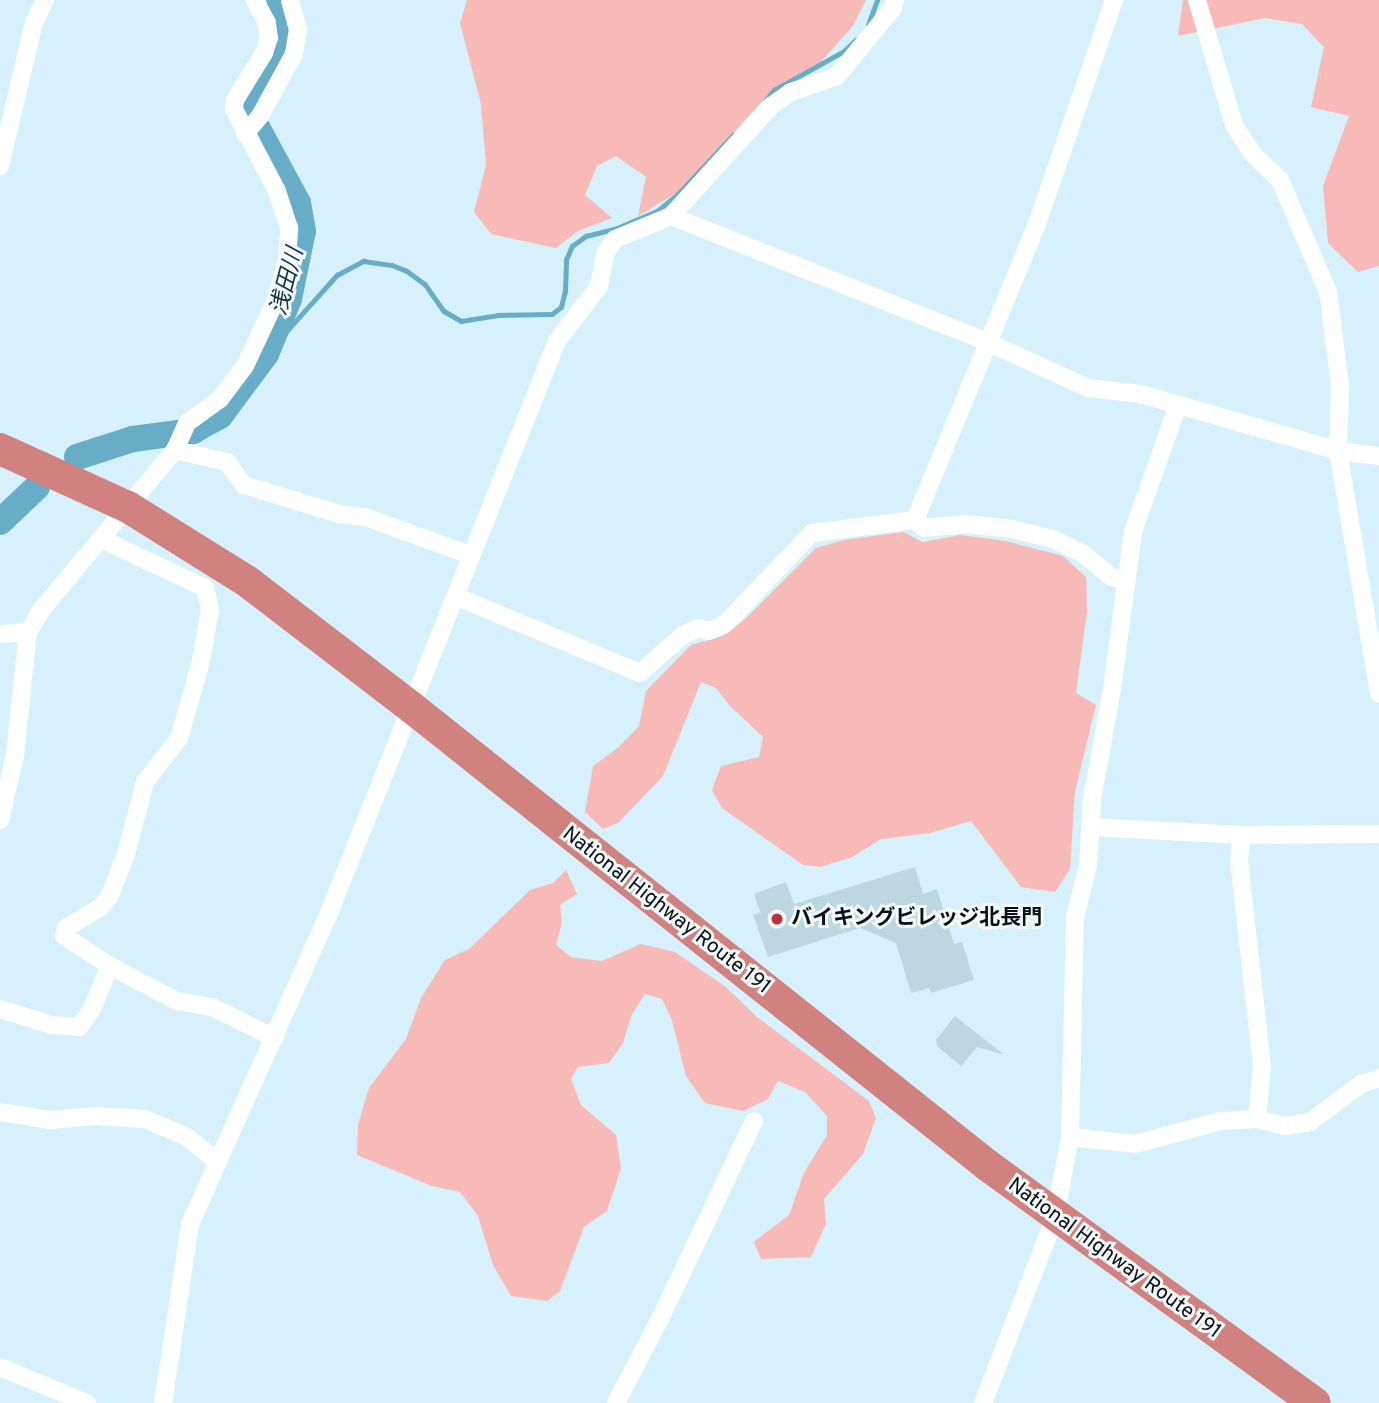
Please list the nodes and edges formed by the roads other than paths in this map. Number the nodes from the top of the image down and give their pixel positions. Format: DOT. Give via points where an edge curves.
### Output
graph roads {
  1 [pos="45,0"];
  2 [pos="255,0"];
  3 [pos="290,0"];
  4 [pos="895,0"];
  5 [pos="1114,0"];
  6 [pos="1197,0"];
  7 [pos="251,127"];
  8 [pos="0,166"];
  9 [pos="671,216"];
  10 [pos="987,342"];
  11 [pos="1178,405"];
  12 [pos="178,441"];
  13 [pos="0,449"];
  14 [pos="1338,451"];
  15 [pos="1379,456"];
  16 [pos="128,508"];
  17 [pos="915,520"];
  18 [pos="101,540"];
  19 [pos="470,555"];
  20 [pos="1125,580"];
  21 [pos="455,596"];
  22 [pos="27,632"];
  23 [pos="0,634"];
  24 [pos="1379,694"];
  25 [pos="411,707"];
  26 [pos="0,820"];
  27 [pos="1090,827"];
  28 [pos="1379,834"];
  29 [pos="1242,835"];
  30 [pos="110,966"];
  31 [pos="0,1009"];
  32 [pos="275,1038"];
  33 [pos="1379,1078"];
  34 [pos="0,1112"];
  35 [pos="1257,1119"];
  36 [pos="754,1121"];
  37 [pos="1070,1137"];
  38 [pos="218,1162"];
  39 [pos="1055,1217"];
  40 [pos="0,1367"];
  41 [pos="87,1403"];
  42 [pos="163,1403"];
  43 [pos="616,1403"];
  44 [pos="983,1403"];
  45 [pos="1315,1403"];
  1 -- 8 [label="street" via="34,22"];
  2 -- 7 [label="street" via="269,37 234,109"];
  3 -- 7 [label="street" via="298,30 294,54"];
  4 -- 9 [label="street" via="837,76 791,92 771,106"];
  5 -- 10 [label="street" via="1037,224"];
  6 -- 14 [label="street" via="1234,125 1253,154 1280,180 1328,292 1340,384"];
  7 -- 12 [label="street" via="289,228 287,260 275,302 245,366"];
  9 -- 10 [label="street"];
  9 -- 19 [label="street" via="615,239 606,254 599,286 557,341"];
  10 -- 11 [label="street" via="1088,388 1141,394"];
  10 -- 17 [label="street"];
  11 -- 14 [label="street"];
  11 -- 20 [label="street" via="1133,532"];
  12 -- 16 [label="street"];
  12 -- 19 [label="street" via="227,462 244,485 365,517"];
  13 -- 16 [label="highway, National Highway Route 191"];
  14 -- 15 [label="street"];
  14 -- 24 [label="street"];
  16 -- 18 [label="street"];
  16 -- 25 [label="highway, National Highway Route 191" via="248,582"];
  17 -- 20 [label="street" via="925,528 965,524 1053,539 1082,553 1112,577"];
  17 -- 21 [label="street" via="812,533 725,624 684,635 640,673"];
  18 -- 22 [label="street"];
  18 -- 30 [label="street" via="205,588 210,610 179,738 145,782 110,895 101,907 66,928 64,936"];
  19 -- 21 [label="street"];
  20 -- 27 [label="street"];
  21 -- 25 [label="street"];
  22 -- 23 [label="street"];
  22 -- 26 [label="street" via="15,755"];
  25 -- 32 [label="street"];
  25 -- 39 [label="highway, National Highway Route 191"];
  27 -- 29 [label="street"];
  27 -- 37 [label="street" via="1088,864 1075,917"];
  28 -- 29 [label="street"];
  29 -- 35 [label="street" via="1239,861 1262,1066"];
  30 -- 31 [label="street" via="91,1012 79,1027 52,1025"];
  30 -- 32 [label="street" via="177,1001 212,1007"];
  32 -- 38 [label="street"];
  33 -- 35 [label="street" via="1361,1084 1310,1122 1285,1126"];
  34 -- 38 [label="street" via="50,1120 96,1116 145,1119 187,1137"];
  35 -- 37 [label="street" via="1221,1121 1135,1144"];
  36 -- 43 [label="street"];
  37 -- 39 [label="street"];
  38 -- 42 [label="street" via="190,1224"];
  39 -- 44 [label="street"];
  39 -- 45 [label="highway, National Highway Route 191"];
  40 -- 41 [label="street"];
}
